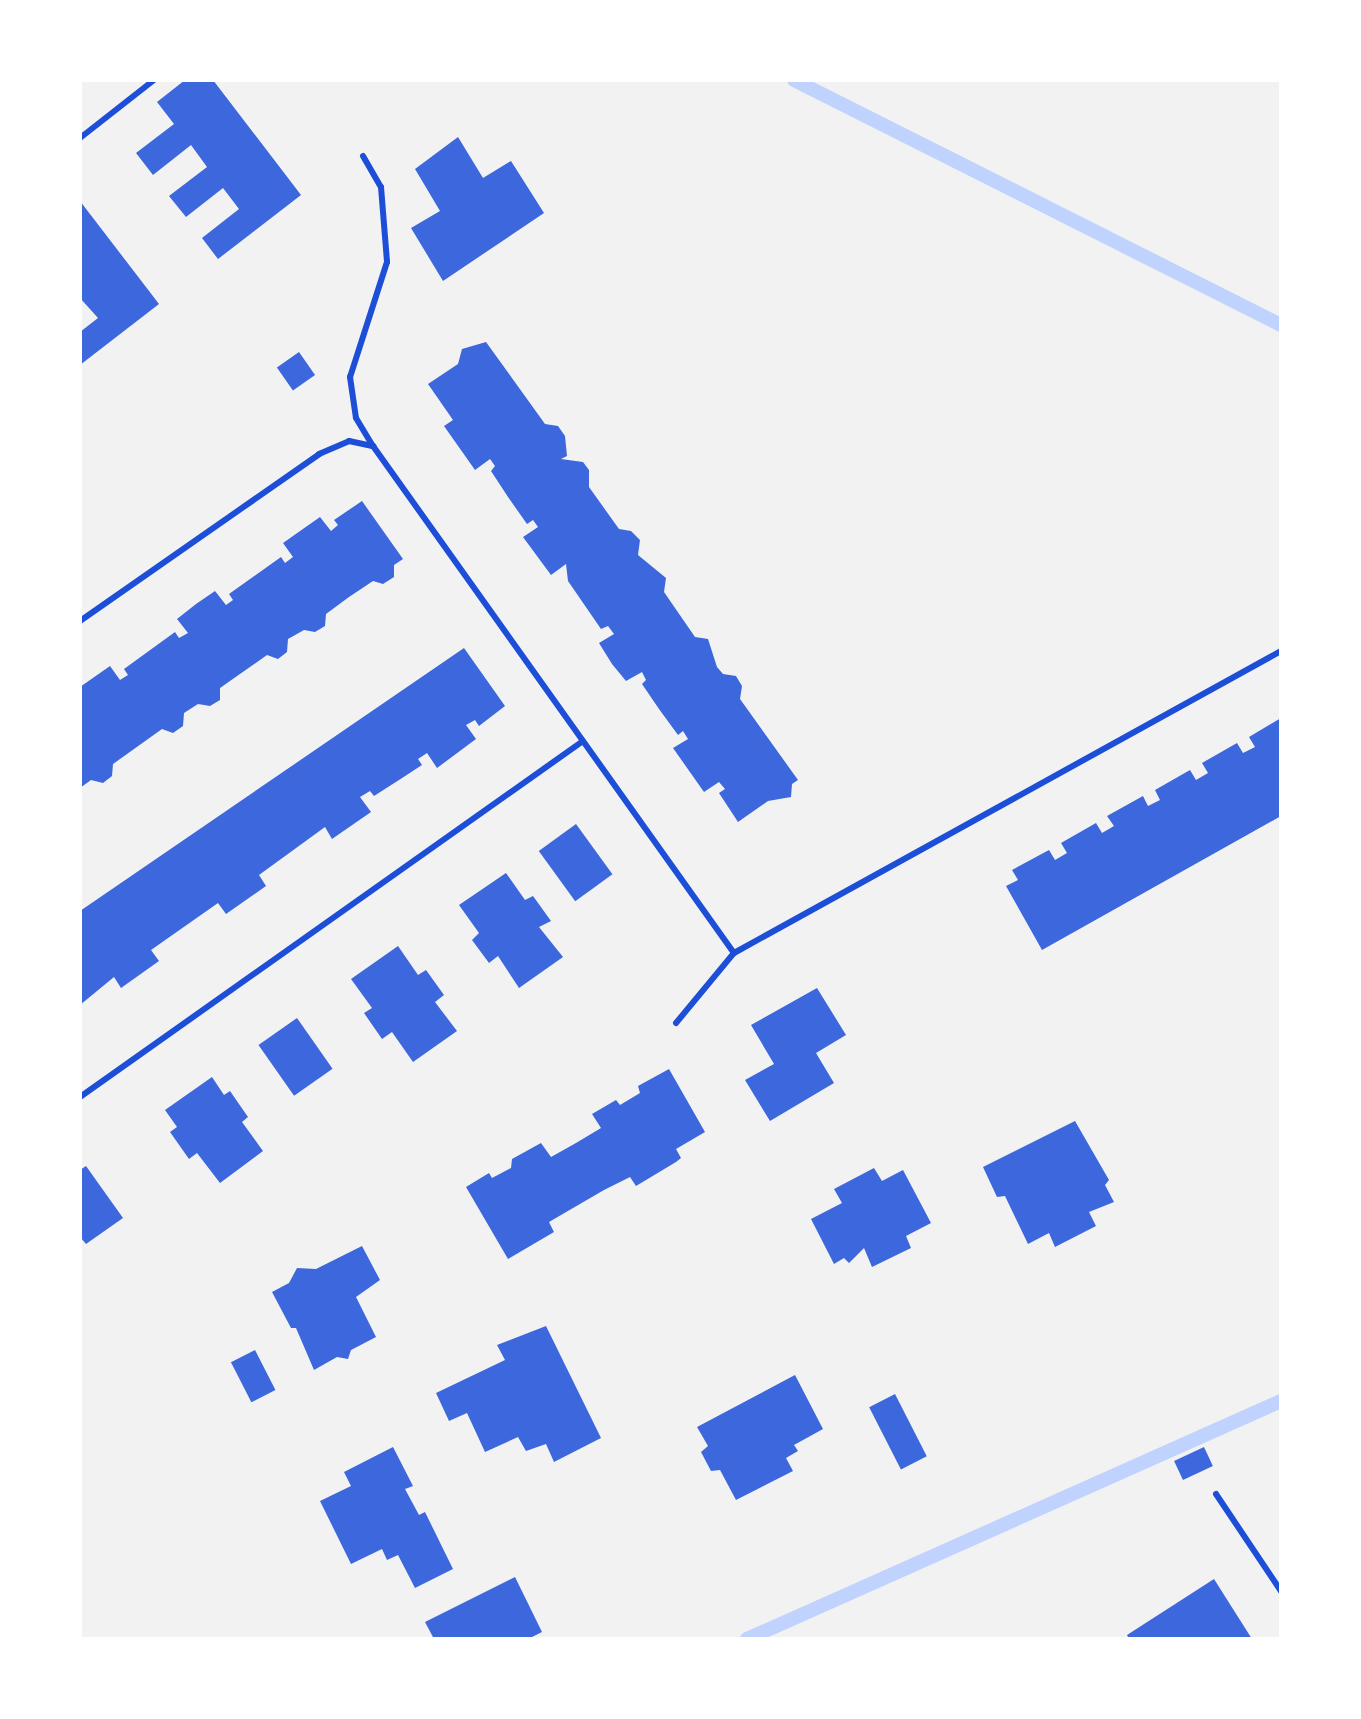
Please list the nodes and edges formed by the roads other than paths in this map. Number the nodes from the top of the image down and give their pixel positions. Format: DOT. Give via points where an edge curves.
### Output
graph roads {
  1 [pos="154,80"];
  2 [pos="80,138"];
  3 [pos="363,156"];
  4 [pos="373,446"];
  5 [pos="80,621"];
  6 [pos="1281,651"];
  7 [pos="583,741"];
  8 [pos="734,953"];
  9 [pos="676,1023"];
  10 [pos="80,1097"];
  11 [pos="1216,1494"];
  12 [pos="1281,1591"];
  1 -- 2 [label="lane"];
  3 -- 4 [label="lane" via="381,187 387,262 350,388 356,418"];
  4 -- 5 [label="lane" via="349,441 319,454"];
  4 -- 7 [label="lane"];
  6 -- 8 [label="lane"];
  7 -- 8 [label="lane"];
  7 -- 10 [label="lane"];
  8 -- 9 [label="lane"];
  11 -- 12 [label="lane"];
}
